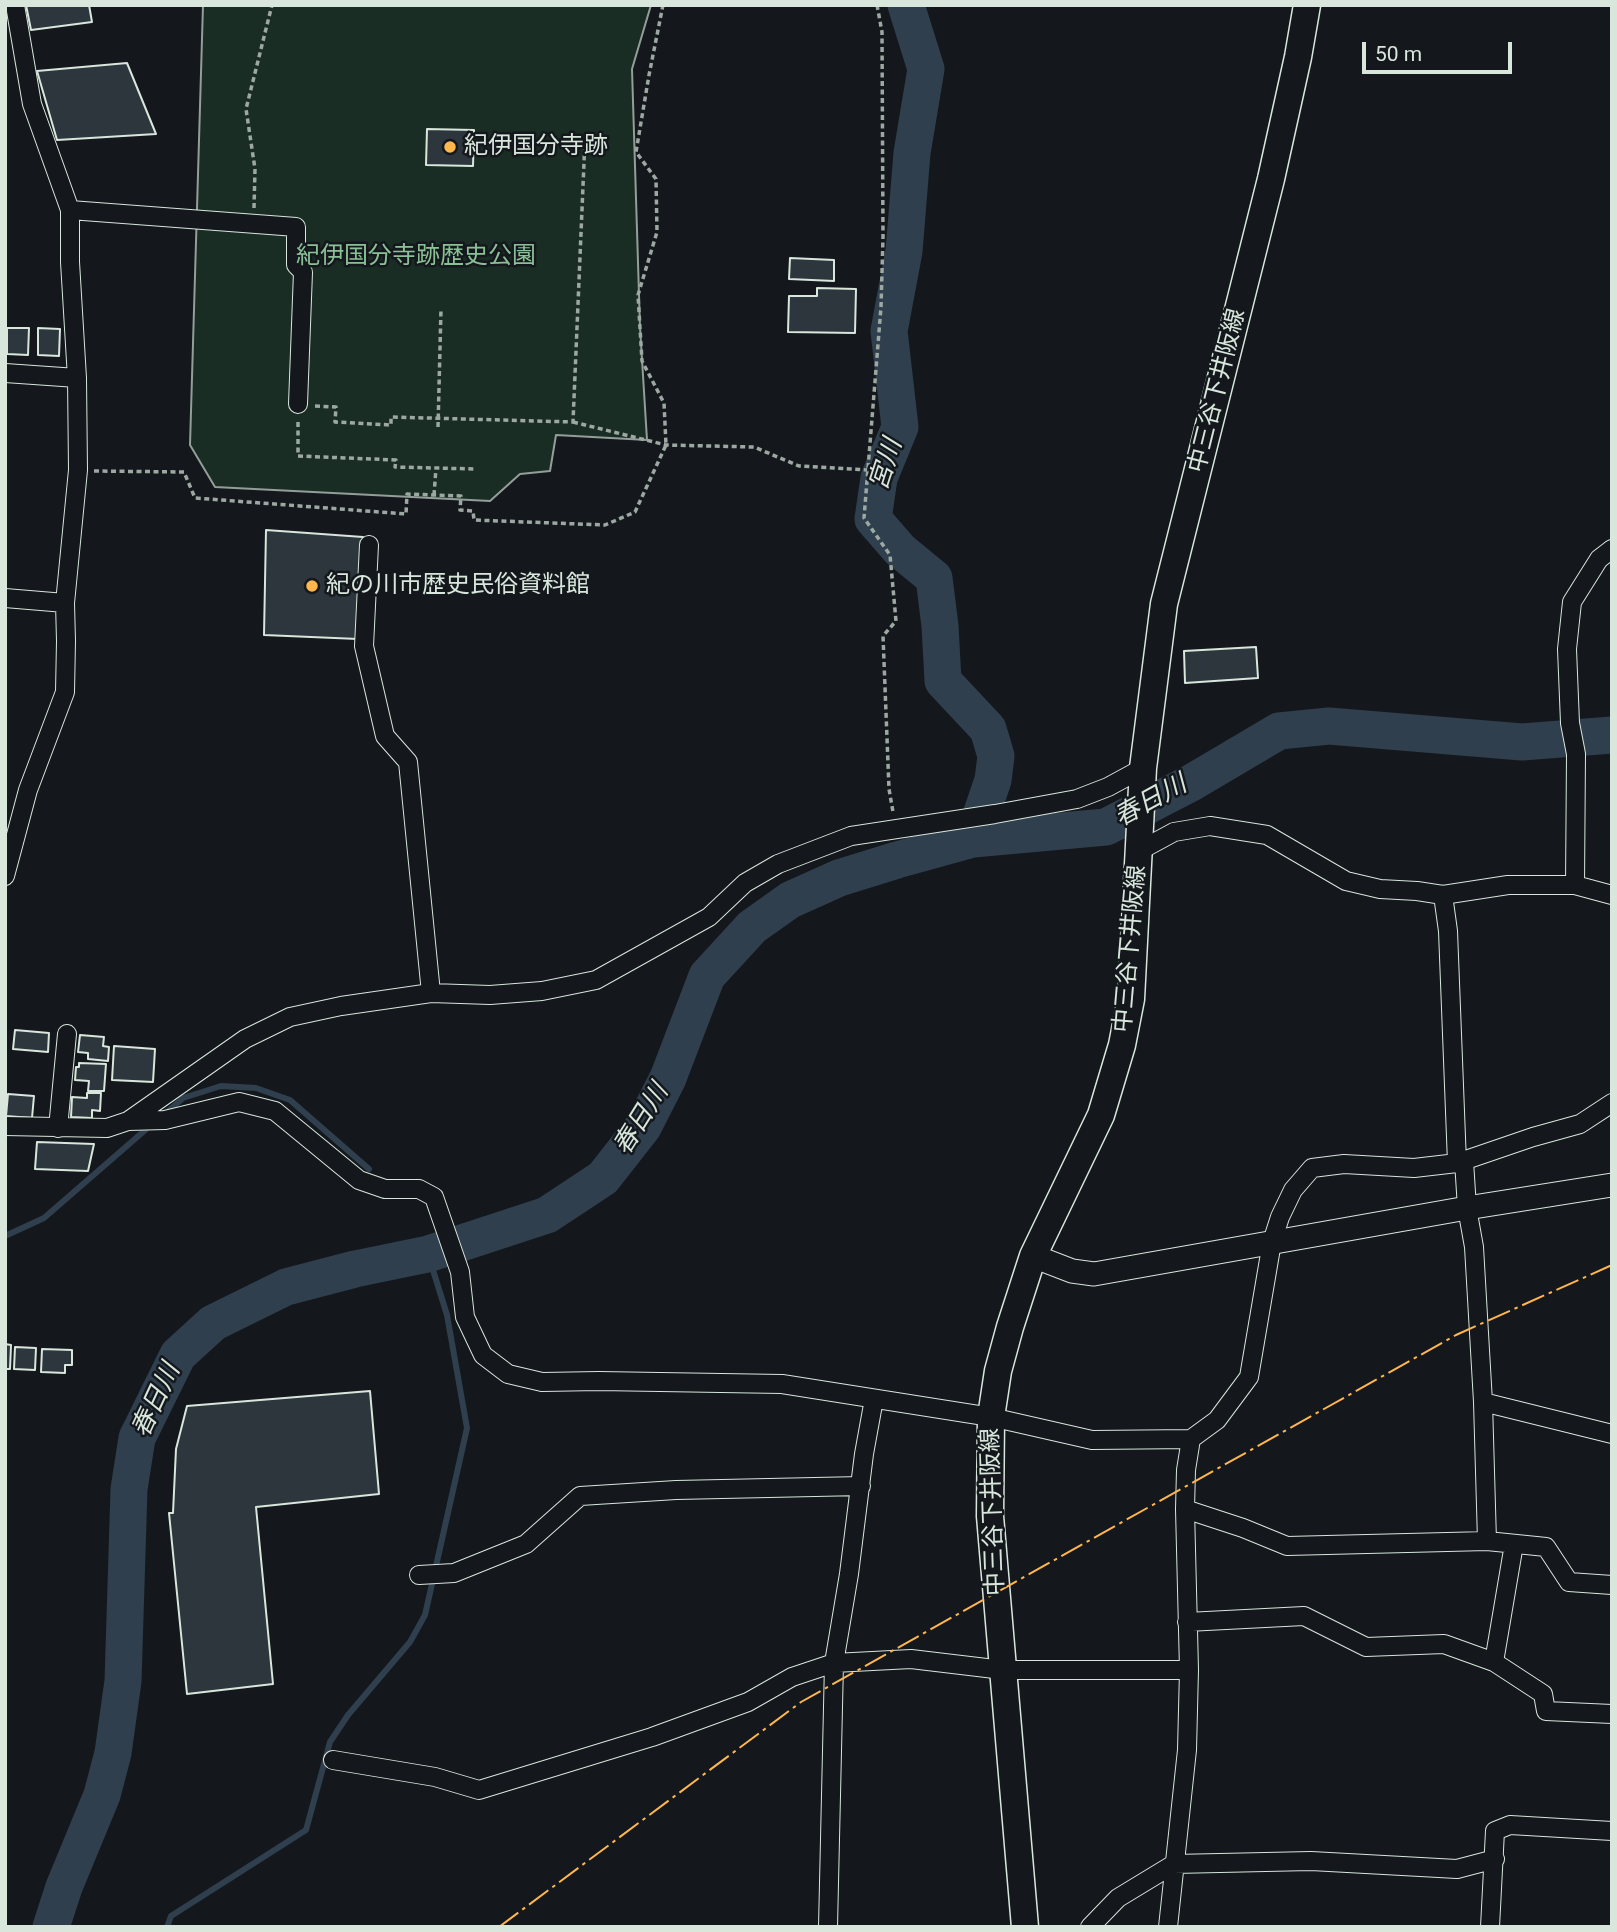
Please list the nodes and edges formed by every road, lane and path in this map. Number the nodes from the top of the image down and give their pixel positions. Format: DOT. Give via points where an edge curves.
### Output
graph roads {
  1 [pos="15,5"];
  2 [pos="272,5"];
  3 [pos="663,5"];
  4 [pos="877,5"];
  5 [pos="1307,5"];
  6 [pos="585,139"];
  7 [pos="70,210"];
  8 [pos="253,224"];
  9 [pos="442,309"];
  10 [pos="5,373"];
  11 [pos="77,378"];
  12 [pos="298,404"];
  13 [pos="439,418"];
  14 [pos="572,422"];
  15 [pos="438,426"];
  16 [pos="666,445"];
  17 [pos="436,468"];
  18 [pos="475,469"];
  19 [pos="78,470"];
  20 [pos="867,470"];
  21 [pos="434,495"];
  22 [pos="369,545"];
  23 [pos="1612,549"];
  24 [pos="5,598"];
  25 [pos="65,603"];
  26 [pos="1142,775"];
  27 [pos="897,828"];
  28 [pos="1139,848"];
  29 [pos="5,877"];
  30 [pos="1575,885"];
  31 [pos="1612,894"];
  32 [pos="1443,895"];
  33 [pos="431,993"];
  34 [pos="67,1034"];
  35 [pos="1612,1103"];
  36 [pos="128,1121"];
  37 [pos="5,1126"];
  38 [pos="58,1128"];
  39 [pos="1460,1162"];
  40 [pos="1612,1185"];
  41 [pos="1467,1208"];
  42 [pos="1272,1242"];
  43 [pos="1033,1256"];
  44 [pos="874,1399"];
  45 [pos="1483,1402"];
  46 [pos="991,1417"];
  47 [pos="1612,1434"];
  48 [pos="1191,1439"];
  49 [pos="861,1486"];
  50 [pos="1185,1509"];
  51 [pos="1487,1541"];
  52 [pos="1514,1544"];
  53 [pos="419,1576"];
  54 [pos="1612,1585"];
  55 [pos="1188,1622"];
  56 [pos="1494,1662"];
  57 [pos="834,1663"];
  58 [pos="1003,1670"];
  59 [pos="1189,1670"];
  60 [pos="1612,1714"];
  61 [pos="333,1759"];
  62 [pos="1612,1831"];
  63 [pos="1494,1859"];
  64 [pos="1174,1864"];
  65 [pos="828,1927"];
  66 [pos="1025,1927"];
  67 [pos="1090,1927"];
  68 [pos="1168,1927"];
  69 [pos="1490,1927"];
  1 -- 7 [label="street" via="32,104"];
  2 -- 8 [label="path" via="246,109 255,169"];
  3 -- 16 [label="path" via="636,152 656,179 657,232 638,295 642,361 664,403"];
  4 -- 20 [label="path" via="882,32 883,237"];
  5 -- 26 [label="main road, 中三谷下井阪線" via="1271,179 1164,604"];
  6 -- 14 [label="path"];
  7 -- 8 [label="street"];
  7 -- 11 [label="street"];
  8 -- 12 [label="street" via="296,227 296,265 303,272"];
  9 -- 13 [label="path"];
  10 -- 11 [label="street"];
  11 -- 19 [label="street"];
  12 -- 13 [label="path" via="336,407 335,422 391,425 391,416"];
  12 -- 17 [label="path" via="298,456 396,460 395,467"];
  13 -- 14 [label="path"];
  13 -- 15 [label="path"];
  14 -- 16 [label="path"];
  16 -- 20 [label="path" via="754,447 799,466"];
  16 -- 21 [label="path" via="635,512 605,525 474,520 473,511 460,510 460,496"];
  17 -- 18 [label="path"];
  17 -- 21 [label="path"];
  19 -- 21 [label="path" via="184,472 195,498 324,509 406,514 407,494"];
  19 -- 25 [label="street"];
  20 -- 27 [label="path" via="864,518 890,555 896,621 883,636 889,789"];
  22 -- 33 [label="street" via="364,646 384,736 408,762"];
  23 -- 30 [label="street" via="1599,559 1572,602 1567,649 1576,754"];
  24 -- 25 [label="street"];
  25 -- 29 [label="street" via="65,692 28,790"];
  26 -- 27 [label="street" via="1077,799"];
  26 -- 28 [label="main road, 中三谷下井阪線"];
  27 -- 33 [label="street" via="851,836 778,864 745,883 709,917 596,980 542,991"];
  28 -- 32 [label="street" via="1174,832 1210,826 1267,835 1346,881"];
  28 -- 43 [label="main road, 中三谷下井阪線" via="1131,999 1122,1045 1101,1115"];
  30 -- 31 [label="street"];
  30 -- 32 [label="street" via="1508,885"];
  32 -- 39 [label="street"];
  33 -- 36 [label="street" via="289,1017 244,1039"];
  34 -- 38 [label="street"];
  35 -- 39 [label="street" via="1580,1124"];
  36 -- 38 [label="street" via="107,1128"];
  36 -- 44 [label="street" via="165,1120 239,1101 275,1111 359,1180 384,1189 419,1189 434,1198 460,1272 465,1317 483,1355 508,1374 542,1382 782,1384"];
  37 -- 38 [label="street"];
  39 -- 41 [label="street"];
  39 -- 42 [label="street" via="1414,1168 1344,1164 1312,1168 1293,1190"];
  40 -- 41 [label="street"];
  41 -- 42 [label="street"];
  41 -- 45 [label="street" via="1474,1247"];
  42 -- 43 [label="street" via="1094,1274"];
  42 -- 48 [label="street" via="1249,1377 1216,1420"];
  43 -- 46 [label="main road, 中三谷下井阪線" via="1001,1360"];
  44 -- 46 [label="street"];
  44 -- 49 [label="street"];
  45 -- 47 [label="street"];
  45 -- 51 [label="street"];
  46 -- 48 [label="street" via="1092,1440"];
  46 -- 58 [label="main road, 中三谷下井阪線" via="990,1516"];
  48 -- 50 [label="street"];
  49 -- 53 [label="street" via="580,1496 526,1544 454,1573"];
  49 -- 57 [label="street"];
  50 -- 51 [label="street" via="1287,1546"];
  50 -- 55 [label="street"];
  51 -- 52 [label="street"];
  52 -- 54 [label="street" via="1545,1547 1569,1583"];
  52 -- 56 [label="street"];
  55 -- 56 [label="street" via="1304,1616 1366,1647 1444,1644"];
  55 -- 59 [label="street"];
  56 -- 60 [label="street" via="1543,1694 1546,1711"];
  57 -- 58 [label="street" via="911,1659"];
  57 -- 61 [label="street" via="792,1677 748,1702 652,1737 479,1790 435,1777"];
  57 -- 65 [label="street"];
  58 -- 59 [label="street"];
  58 -- 66 [label="main road, 中三谷下井阪線"];
  59 -- 64 [label="street" via="1187,1750"];
  62 -- 63 [label="street" via="1510,1825 1495,1831"];
  63 -- 64 [label="street" via="1457,1869 1311,1861"];
  63 -- 69 [label="street"];
  64 -- 67 [label="street" via="1118,1898"];
  64 -- 68 [label="street"];
}
